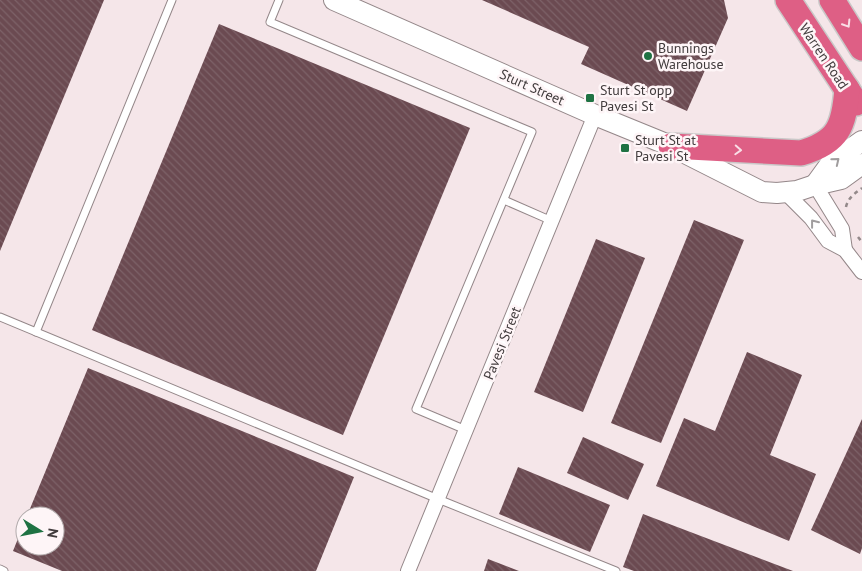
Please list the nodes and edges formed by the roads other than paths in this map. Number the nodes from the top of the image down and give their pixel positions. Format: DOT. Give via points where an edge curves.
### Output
graph roads {
  1 [pos="172,0"];
  2 [pos="279,0"];
  3 [pos="334,0"];
  4 [pos="788,0"];
  5 [pos="832,0"];
  6 [pos="862,48"];
  7 [pos="847,89"];
  8 [pos="862,111"];
  9 [pos="595,115"];
  10 [pos="862,141"];
  11 [pos="672,146"];
  12 [pos="862,164"];
  13 [pos="815,185"];
  14 [pos="786,192"];
  15 [pos="504,200"];
  16 [pos="552,221"];
  17 [pos="845,250"];
  18 [pos="862,272"];
  19 [pos="0,318"];
  20 [pos="36,332"];
  21 [pos="466,430"];
  22 [pos="438,499"];
  23 [pos="0,569"];
  24 [pos="4,571"];
  25 [pos="408,571"];
  26 [pos="616,571"];
  1 -- 20 [label="lane"];
  2 -- 15 [label="lane" via="270,22 532,132"];
  3 -- 9 [label="street, Sturt Street"];
  4 -- 7 [label="highway, Warren Road"];
  5 -- 6 [label="highway, one-way"];
  7 -- 8 [label="highway, Warren Road"];
  11 -- 7 [label="highway, one-way" via="802,153 815,149 830,141 840,125"];
  9 -- 11 [label="street, Sturt Street"];
  9 -- 16 [label="street, Pavesi Street"];
  13 -- 10 [label="street, one-way" via="831,163"];
  11 -- 14 [label="street, Sturt Street" via="762,192"];
  12 -- 13 [label="street, Sturt Street" via="841,179"];
  13 -- 14 [label="street, Sturt Street"];
  13 -- 17 [label="street" via="842,229"];
  17 -- 14 [label="street, one-way" via="828,241"];
  15 -- 16 [label="lane"];
  15 -- 21 [label="lane" via="416,408"];
  16 -- 21 [label="street, Pavesi Street"];
  17 -- 18 [label="street"];
  19 -- 20 [label="lane"];
  20 -- 22 [label="lane"];
  21 -- 22 [label="street, Pavesi Street"];
  22 -- 25 [label="street, Pavesi Street"];
  22 -- 26 [label="lane"];
  23 -- 24 [label="lane"];
}
